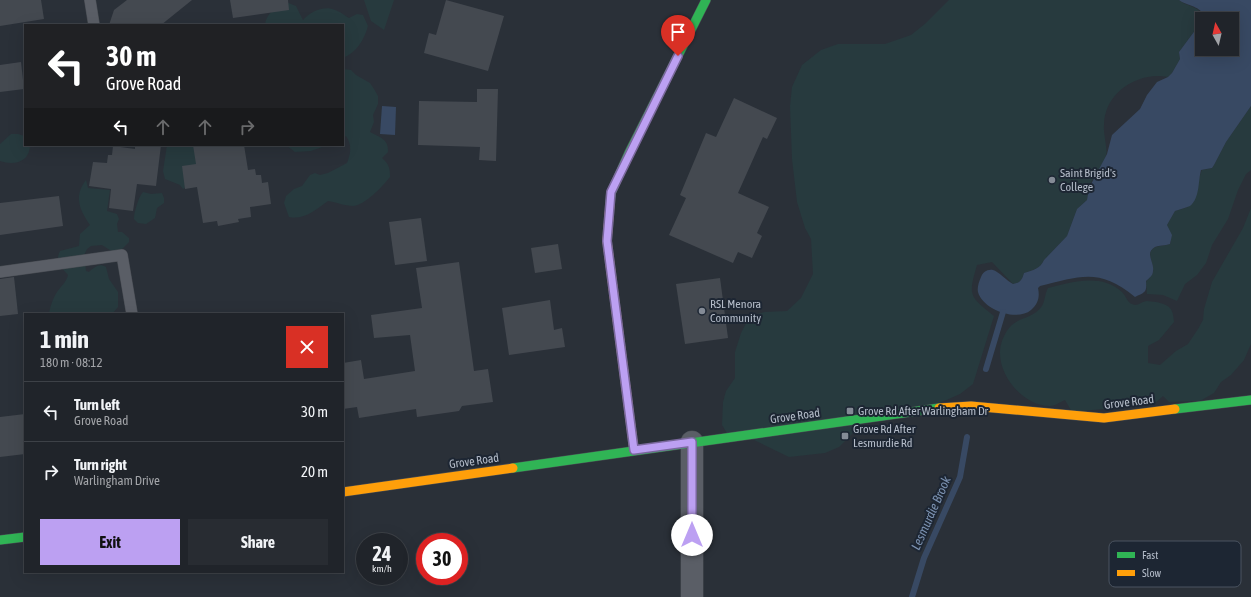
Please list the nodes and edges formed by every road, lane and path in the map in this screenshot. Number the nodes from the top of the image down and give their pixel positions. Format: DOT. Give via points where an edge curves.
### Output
graph roads {
  1 [pos="90,0"];
  2 [pos="706,0"];
  3 [pos="94,24"];
  4 [pos="0,272"];
  5 [pos="132,313"];
  6 [pos="1251,400"];
  7 [pos="692,442"];
  8 [pos="634,450"];
  9 [pos="344,492"];
  10 [pos="24,537"];
  11 [pos="0,540"];
  12 [pos="692,597"];
  1 -- 3 [label="lane"];
  2 -- 8 [label="street" via="611,192 607,241"];
  4 -- 5 [label="lane" via="122,255"];
  6 -- 7 [label="street, Grove Road" via="1104,418 950,406"];
  7 -- 8 [label="street, Grove Road"];
  7 -- 12 [label="street"];
  8 -- 9 [label="street, Grove Road"];
  10 -- 11 [label="street"];
}
